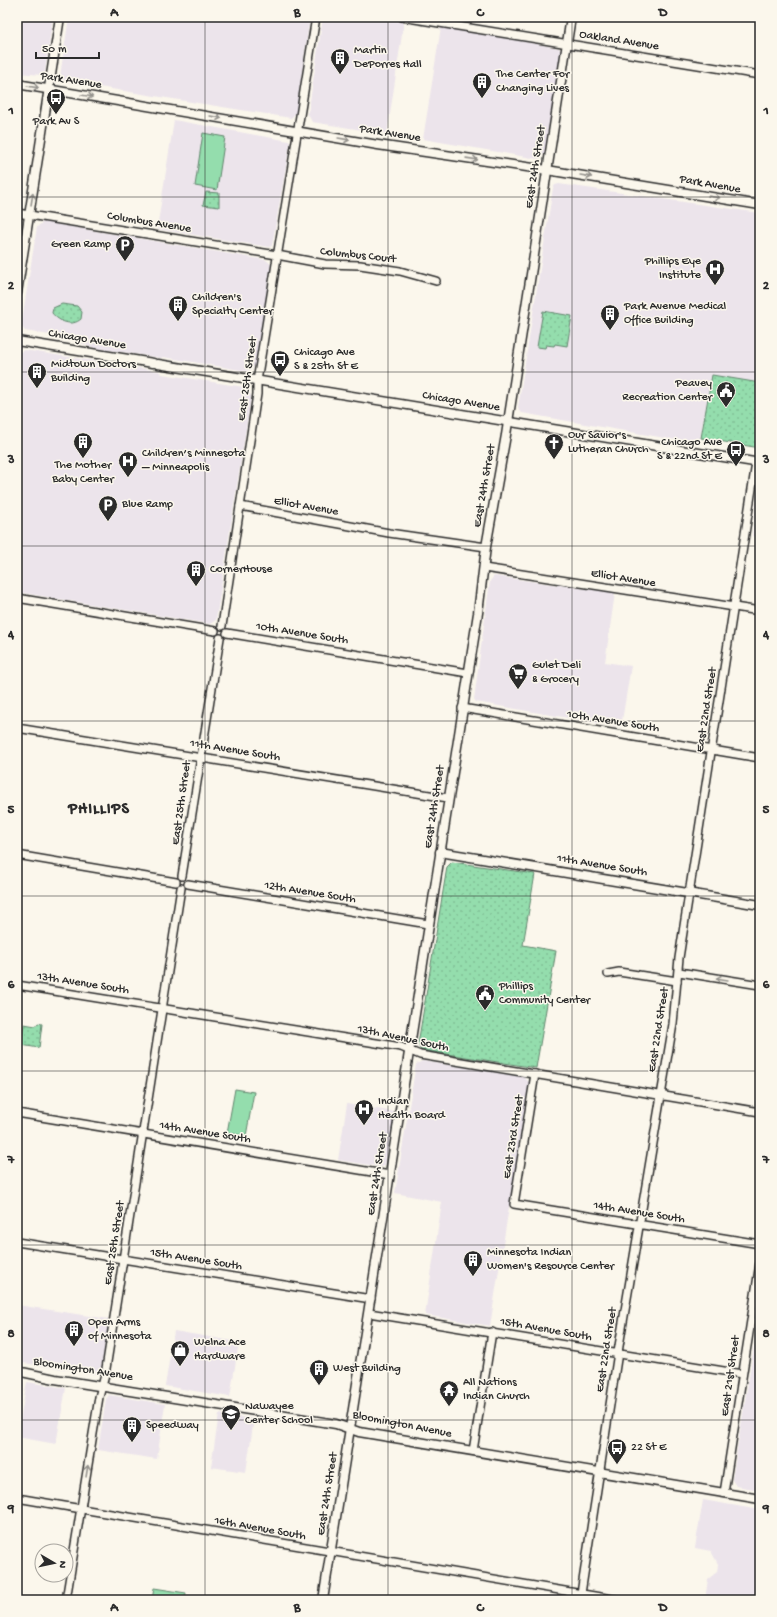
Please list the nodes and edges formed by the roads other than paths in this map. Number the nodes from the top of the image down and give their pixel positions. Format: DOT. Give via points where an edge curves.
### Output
graph roads {
  1 [pos="60,17"];
  2 [pos="316,17"];
  3 [pos="402,17"];
  4 [pos="571,17"];
  5 [pos="567,43"];
  6 [pos="760,75"];
  7 [pos="17,84"];
  8 [pos="49,90"];
  9 [pos="298,131"];
  10 [pos="547,170"];
  11 [pos="760,205"];
  12 [pos="17,213"];
  13 [pos="30,215"];
  14 [pos="277,255"];
  15 [pos="436,281"];
  16 [pos="17,293"];
  17 [pos="17,341"];
  18 [pos="257,381"];
  19 [pos="508,421"];
  20 [pos="758,463"];
  21 [pos="240,506"];
  22 [pos="486,548"];
  23 [pos="484,568"];
  24 [pos="17,598"];
  25 [pos="733,607"];
  26 [pos="760,611"];
  27 [pos="222,626"];
  28 [pos="216,631"];
  29 [pos="227,633"];
  30 [pos="220,638"];
  31 [pos="468,673"];
  32 [pos="462,708"];
  33 [pos="17,728"];
  34 [pos="712,749"];
  35 [pos="200,757"];
  36 [pos="760,758"];
  37 [pos="448,798"];
  38 [pos="440,852"];
  39 [pos="17,855"];
  40 [pos="182,876"];
  41 [pos="188,884"];
  42 [pos="178,885"];
  43 [pos="690,892"];
  44 [pos="760,905"];
  45 [pos="428,924"];
  46 [pos="679,972"];
  47 [pos="608,974"];
  48 [pos="678,981"];
  49 [pos="17,985"];
  50 [pos="760,985"];
  51 [pos="163,1008"];
  52 [pos="410,1051"];
  53 [pos="535,1074"];
  54 [pos="660,1096"];
  55 [pos="760,1112"];
  56 [pos="17,1113"];
  57 [pos="143,1134"];
  58 [pos="390,1175"];
  59 [pos="514,1204"];
  60 [pos="638,1225"];
  61 [pos="17,1242"];
  62 [pos="760,1244"];
  63 [pos="123,1260"];
  64 [pos="760,1263"];
  65 [pos="371,1299"];
  66 [pos="369,1313"];
  67 [pos="492,1332"];
  68 [pos="618,1354"];
  69 [pos="17,1371"];
  70 [pos="742,1374"];
  71 [pos="102,1386"];
  72 [pos="351,1429"];
  73 [pos="474,1451"];
  74 [pos="598,1472"];
  75 [pos="724,1493"];
  76 [pos="17,1498"];
  77 [pos="760,1499"];
  78 [pos="81,1509"];
  79 [pos="331,1552"];
  80 [pos="580,1597"];
  81 [pos="66,1600"];
  82 [pos="323,1600"];
  83 [pos="618,1600"];
  1 -- 8 [label="street"];
  2 -- 9 [label="street, East 25th Street"];
  3 -- 5 [label="street, Oakland Avenue"];
  4 -- 5 [label="street, East 24th Street"];
  5 -- 6 [label="street, Oakland Avenue"];
  5 -- 10 [label="street, East 24th Street"];
  7 -- 8 [label="street, Park Avenue, one-way"];
  8 -- 9 [label="street, Park Avenue, one-way"];
  13 -- 8 [label="street, one-way"];
  9 -- 10 [label="street, Park Avenue, one-way"];
  9 -- 14 [label="street, East 25th Street"];
  10 -- 11 [label="street, Park Avenue, one-way"];
  10 -- 19 [label="street, East 24th Street"];
  12 -- 13 [label="street, Columbus Avenue"];
  13 -- 14 [label="street, Columbus Avenue"];
  13 -- 16 [label="street"];
  14 -- 15 [label="street, Columbus Court" via="325,264 360,265 400,271"];
  14 -- 18 [label="street, East 25th Street"];
  17 -- 18 [label="street, Chicago Avenue"];
  18 -- 19 [label="street, Chicago Avenue"];
  18 -- 21 [label="street, East 25th Street" via="258,394"];
  19 -- 20 [label="street, Chicago Avenue"];
  19 -- 22 [label="street, East 24th Street"];
  20 -- 25 [label="street, East 22nd Street"];
  21 -- 22 [label="street, Elliot Avenue"];
  21 -- 27 [label="street, East 25th Street"];
  22 -- 23 [label="street, East 24th Street"];
  23 -- 25 [label="street, Elliot Avenue"];
  23 -- 31 [label="street, East 24th Street"];
  24 -- 28 [label="street"];
  25 -- 26 [label="street, Elliot Avenue"];
  25 -- 34 [label="street, East 22nd Street"];
  27 -- 28 [label="street"];
  27 -- 29 [label="street"];
  28 -- 30 [label="street"];
  29 -- 30 [label="street"];
  29 -- 31 [label="street, 10th Avenue South"];
  30 -- 35 [label="street, East 25th Street"];
  31 -- 32 [label="street, East 24th Street"];
  32 -- 34 [label="street, 10th Avenue South"];
  32 -- 37 [label="street, East 24th Street"];
  33 -- 35 [label="street, 11th Avenue South"];
  34 -- 36 [label="street, 10th Avenue South"];
  34 -- 43 [label="street, East 22nd Street"];
  35 -- 37 [label="street, 11th Avenue South"];
  35 -- 40 [label="street, East 25th Street"];
  37 -- 38 [label="street, East 24th Street"];
  38 -- 43 [label="street, 11th Avenue South"];
  38 -- 45 [label="street, East 24th Street"];
  39 -- 42 [label="street"];
  40 -- 41 [label="street" via="187,879"];
  40 -- 42 [label="street" via="179,877"];
  41 -- 42 [label="street" via="184,888"];
  41 -- 45 [label="street, 12th Avenue South"];
  42 -- 51 [label="street, East 25th Street"];
  43 -- 44 [label="street, 11th Avenue South"];
  43 -- 46 [label="street, East 22nd Street"];
  45 -- 52 [label="street, East 24th Street"];
  46 -- 48 [label="street, East 22nd Street"];
  50 -- 46 [label="street, one-way"];
  47 -- 48 [label="street" via="619,972"];
  48 -- 54 [label="street, East 22nd Street"];
  49 -- 51 [label="street, 13th Avenue South"];
  51 -- 52 [label="street, 13th Avenue South" via="401,1047"];
  51 -- 57 [label="street, East 25th Street"];
  52 -- 53 [label="street, 13th Avenue South" via="420,1055"];
  52 -- 58 [label="street, East 24th Street"];
  53 -- 54 [label="street, 13th Avenue South"];
  53 -- 59 [label="street, East 23rd Street"];
  54 -- 55 [label="street, 13th Avenue South"];
  54 -- 60 [label="street, East 22nd Street"];
  56 -- 57 [label="street, 14th Avenue South"];
  57 -- 58 [label="street, 14th Avenue South"];
  57 -- 63 [label="street, East 25th Street"];
  58 -- 65 [label="street, East 24th Street"];
  59 -- 60 [label="street, 14th Avenue South"];
  60 -- 62 [label="street, 14th Avenue South"];
  60 -- 68 [label="street, East 22nd Street"];
  61 -- 63 [label="street, 15th Avenue South"];
  63 -- 65 [label="street, 15th Avenue South"];
  63 -- 71 [label="street, East 25th Street"];
  64 -- 70 [label="street, East 21st Street"];
  65 -- 66 [label="street, East 24th Street"];
  66 -- 67 [label="street, 15th Avenue South"];
  66 -- 72 [label="street, East 24th Street"];
  67 -- 68 [label="street, 15th Avenue South"];
  67 -- 73 [label="street"];
  68 -- 70 [label="street, 15th Avenue South"];
  68 -- 74 [label="street, East 22nd Street"];
  69 -- 71 [label="street, Bloomington Avenue"];
  70 -- 75 [label="street, East 21st Street"];
  71 -- 72 [label="street, Bloomington Avenue" via="336,1424"];
  78 -- 71 [label="street, East 25th Street, one-way"];
  72 -- 73 [label="street, Bloomington Avenue"];
  72 -- 79 [label="street, East 24th Street"];
  73 -- 74 [label="street, Bloomington Avenue"];
  74 -- 75 [label="street, Bloomington Avenue"];
  74 -- 80 [label="street, East 22nd Street"];
  75 -- 77 [label="street, Bloomington Avenue"];
  76 -- 78 [label="street, 16th Avenue South"];
  78 -- 79 [label="street, 16th Avenue South"];
  78 -- 81 [label="street, East 25th Street"];
  79 -- 80 [label="street, 16th Avenue South"];
  79 -- 82 [label="street, East 24th Street"];
  80 -- 83 [label="street, 16th Avenue South"];
}
